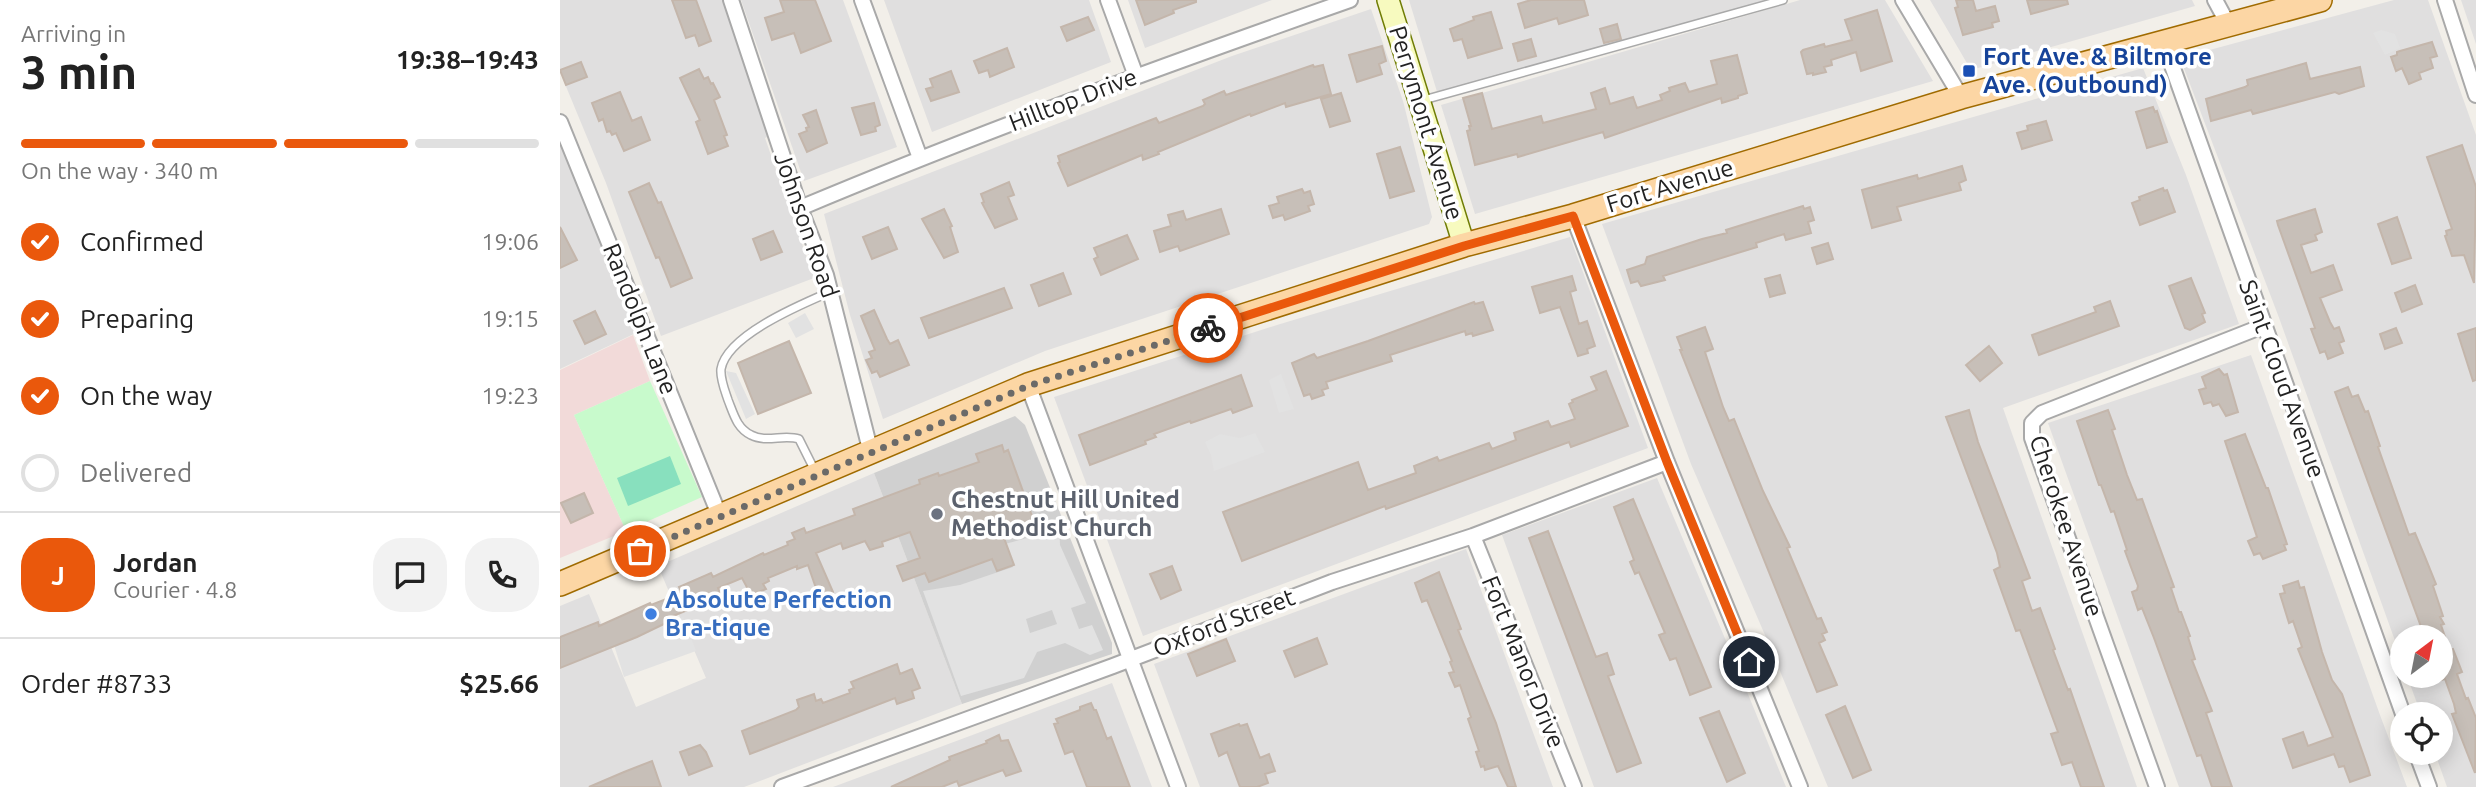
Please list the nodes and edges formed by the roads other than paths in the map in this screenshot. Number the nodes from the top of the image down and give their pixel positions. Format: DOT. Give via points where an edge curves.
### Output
graph roads {
  1 [pos="731,0"];
  2 [pos="862,0"];
  3 [pos="1108,0"];
  4 [pos="1350,0"];
  5 [pos="1388,0"];
  6 [pos="1783,0"];
  7 [pos="1903,0"];
  8 [pos="2215,0"];
  9 [pos="2320,0"];
  10 [pos="2445,0"];
  11 [pos="2228,24"];
  12 [pos="2164,43"];
  13 [pos="1136,76"];
  14 [pos="2476,95"];
  15 [pos="1961,97"];
  16 [pos="1420,102"];
  17 [pos="560,122"];
  18 [pos="920,158"];
  19 [pos="800,208"];
  20 [pos="1573,216"];
  21 [pos="1464,246"];
  22 [pos="830,292"];
  23 [pos="2263,326"];
  24 [pos="1028,386"];
  25 [pos="872,453"];
  26 [pos="1667,462"];
  27 [pos="817,476"];
  28 [pos="720,517"];
  29 [pos="1473,536"];
  30 [pos="560,584"];
  31 [pos="1130,659"];
  32 [pos="2398,702"];
  33 [pos="2421,765"];
  34 [pos="782,787"];
  35 [pos="1178,787"];
  36 [pos="1574,787"];
  37 [pos="1800,787"];
  38 [pos="2157,787"];
  39 [pos="2429,787"];
  1 -- 19 [label="street, Johnson Road"];
  2 -- 18 [label="street"];
  3 -- 13 [label="street"];
  4 -- 13 [label="street, Hilltop Drive"];
  5 -- 16 [label="street, Perrymont Avenue"];
  6 -- 16 [label="lane"];
  7 -- 15 [label="street"];
  8 -- 11 [label="street"];
  9 -- 11 [label="main road, Fort Avenue"];
  10 -- 14 [label="street"];
  11 -- 12 [label="main road, Fort Avenue"];
  12 -- 15 [label="main road, Fort Avenue"];
  12 -- 23 [label="street, Saint Cloud Avenue"];
  13 -- 18 [label="street, Hilltop Drive"];
  15 -- 20 [label="main road, Fort Avenue"];
  16 -- 21 [label="street, Perrymont Avenue"];
  17 -- 28 [label="street, Randolph Lane"];
  18 -- 19 [label="street, Hilltop Drive"];
  19 -- 22 [label="street, Johnson Road"];
  20 -- 21 [label="main road, Fort Avenue"];
  20 -- 26 [label="street"];
  21 -- 24 [label="main road, Fort Avenue"];
  22 -- 25 [label="street, Johnson Road"];
  22 -- 27 [label="lane" via="762,326 734,347 721,370 724,389 743,431 755,437 799,439"];
  23 -- 32 [label="street, Saint Cloud Avenue"];
  23 -- 38 [label="street, Cherokee Avenue" via="2042,413 2032,423 2032,438"];
  24 -- 25 [label="main road, Fort Avenue"];
  24 -- 31 [label="street"];
  25 -- 27 [label="main road, Fort Avenue"];
  26 -- 29 [label="street, Oxford Street"];
  26 -- 37 [label="street"];
  27 -- 28 [label="main road, Fort Avenue"];
  28 -- 30 [label="main road, Fort Avenue"];
  29 -- 31 [label="street, Oxford Street" via="1332,582"];
  29 -- 36 [label="street, Fort Manor Drive"];
  31 -- 34 [label="street, Oxford Street"];
  31 -- 35 [label="street"];
  33 -- 39 [label="street"];
}
